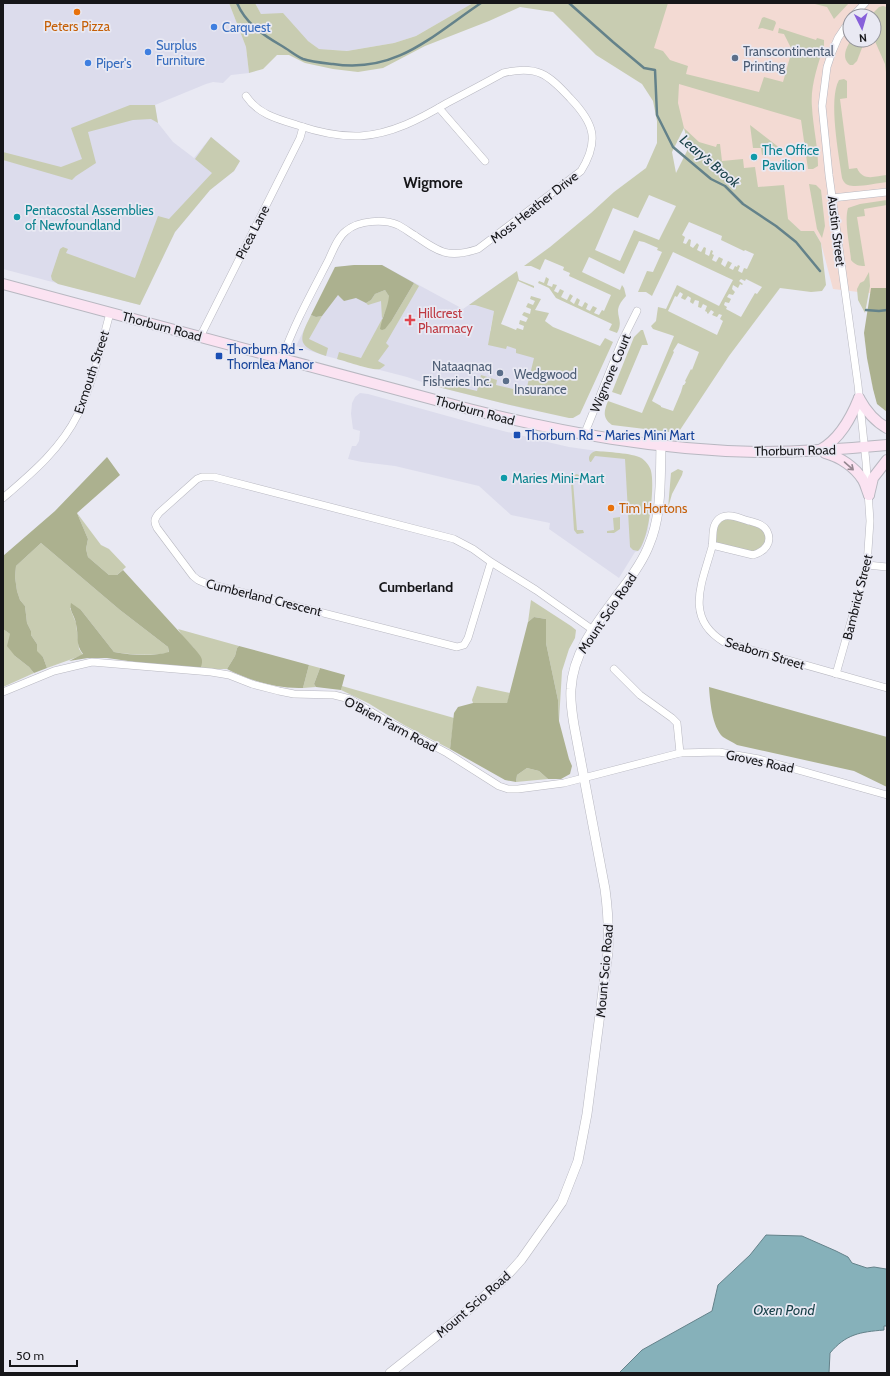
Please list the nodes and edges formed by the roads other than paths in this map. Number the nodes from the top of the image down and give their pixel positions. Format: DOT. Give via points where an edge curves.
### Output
graph roads {
  1 [pos="842,32"];
  2 [pos="246,96"];
  3 [pos="439,108"];
  4 [pos="303,127"];
  5 [pos="485,161"];
  6 [pos="887,192"];
  7 [pos="832,198"];
  8 [pos="3,284"];
  9 [pos="638,311"];
  10 [pos="110,313"];
  11 [pos="200,337"];
  12 [pos="282,359"];
  13 [pos="859,398"];
  14 [pos="887,428"];
  15 [pos="584,435"];
  16 [pos="887,445"];
  17 [pos="661,446"];
  18 [pos="865,447"];
  19 [pos="818,451"];
  20 [pos="887,460"];
  21 [pos="868,496"];
  22 [pos="3,498"];
  23 [pos="712,545"];
  24 [pos="490,562"];
  25 [pos="867,565"];
  26 [pos="887,567"];
  27 [pos="593,630"];
  28 [pos="614,669"];
  29 [pos="836,674"];
  30 [pos="887,688"];
  31 [pos="3,692"];
  32 [pos="680,753"];
  33 [pos="584,778"];
  34 [pos="887,795"];
  35 [pos="390,1373"];
  1 -- 7 [label="street, Austin Street" via="827,67 822,106"];
  2 -- 4 [label="street, Moss Heather Drive" via="268,115"];
  3 -- 4 [label="street, Moss Heather Drive" via="411,123 370,135 335,135"];
  3 -- 5 [label="street"];
  3 -- 12 [label="street, Moss Heather Drive" via="503,73 516,70 542,73 554,81 583,112 590,123 592,147 581,171 478,249 467,253 446,253 436,250 399,226 387,222 358,224 346,231 313,288"];
  4 -- 11 [label="street, Picea Lane"];
  6 -- 7 [label="street"];
  7 -- 13 [label="street, Austin Street"];
  8 -- 10 [label="main road, Thorburn Road"];
  9 -- 15 [label="street, Wigmore Court"];
  10 -- 11 [label="main road, Thorburn Road"];
  10 -- 22 [label="street, Exmouth Street" via="87,390 72,425 38,467"];
  11 -- 12 [label="main road, Thorburn Road"];
  12 -- 15 [label="main road, Thorburn Road" via="499,417"];
  13 -- 14 [label="main road" via="867,412"];
  13 -- 18 [label="street, Austin Street"];
  13 -- 19 [label="main road" via="841,431 830,444"];
  15 -- 17 [label="main road, Thorburn Road"];
  16 -- 18 [label="main road, Thorburn Road"];
  17 -- 19 [label="main road, Thorburn Road" via="746,452"];
  17 -- 27 [label="street, Mount Scio Road" via="658,508 649,546"];
  18 -- 19 [label="main road, Thorburn Road"];
  18 -- 21 [label="street, Bambrick Street"];
  19 -- 21 [label="main road, one-way" via="837,456 852,467 863,480"];
  20 -- 21 [label="main road" via="873,478"];
  21 -- 25 [label="street, Bambrick Street" via="870,528"];
  23 -- 23 [label="street, Seaborn Street" via="713,529 717,521 730,516 763,526 769,537 769,544 765,549 753,555"];
  23 -- 29 [label="street, Seaborn Street" via="698,598 701,616 708,630 724,642"];
  24 -- 24 [label="street, Cumberland Crescent" via="468,638 464,645 457,647 205,583 193,576 154,523 159,513 197,479 208,476 439,534 464,544"];
  24 -- 27 [label="street, Cumberland Crescent"];
  25 -- 26 [label="street"];
  25 -- 29 [label="street, Bambrick Street"];
  27 -- 33 [label="street, Mount Scio Road" via="579,654 571,688 571,706"];
  28 -- 32 [label="street" via="642,697 677,724"];
  29 -- 30 [label="street, Seaborn Street"];
  31 -- 33 [label="street, O'Brien Farm Road" via="54,671 92,662 229,674 252,684 279,691 334,695 350,699 503,788 518,789"];
  32 -- 33 [label="street, Groves Road"];
  32 -- 34 [label="street, Groves Road" via="719,752 759,759"];
  33 -- 35 [label="street, Mount Scio Road" via="605,889 609,932 592,1080 578,1161 562,1202 507,1276"];
}
